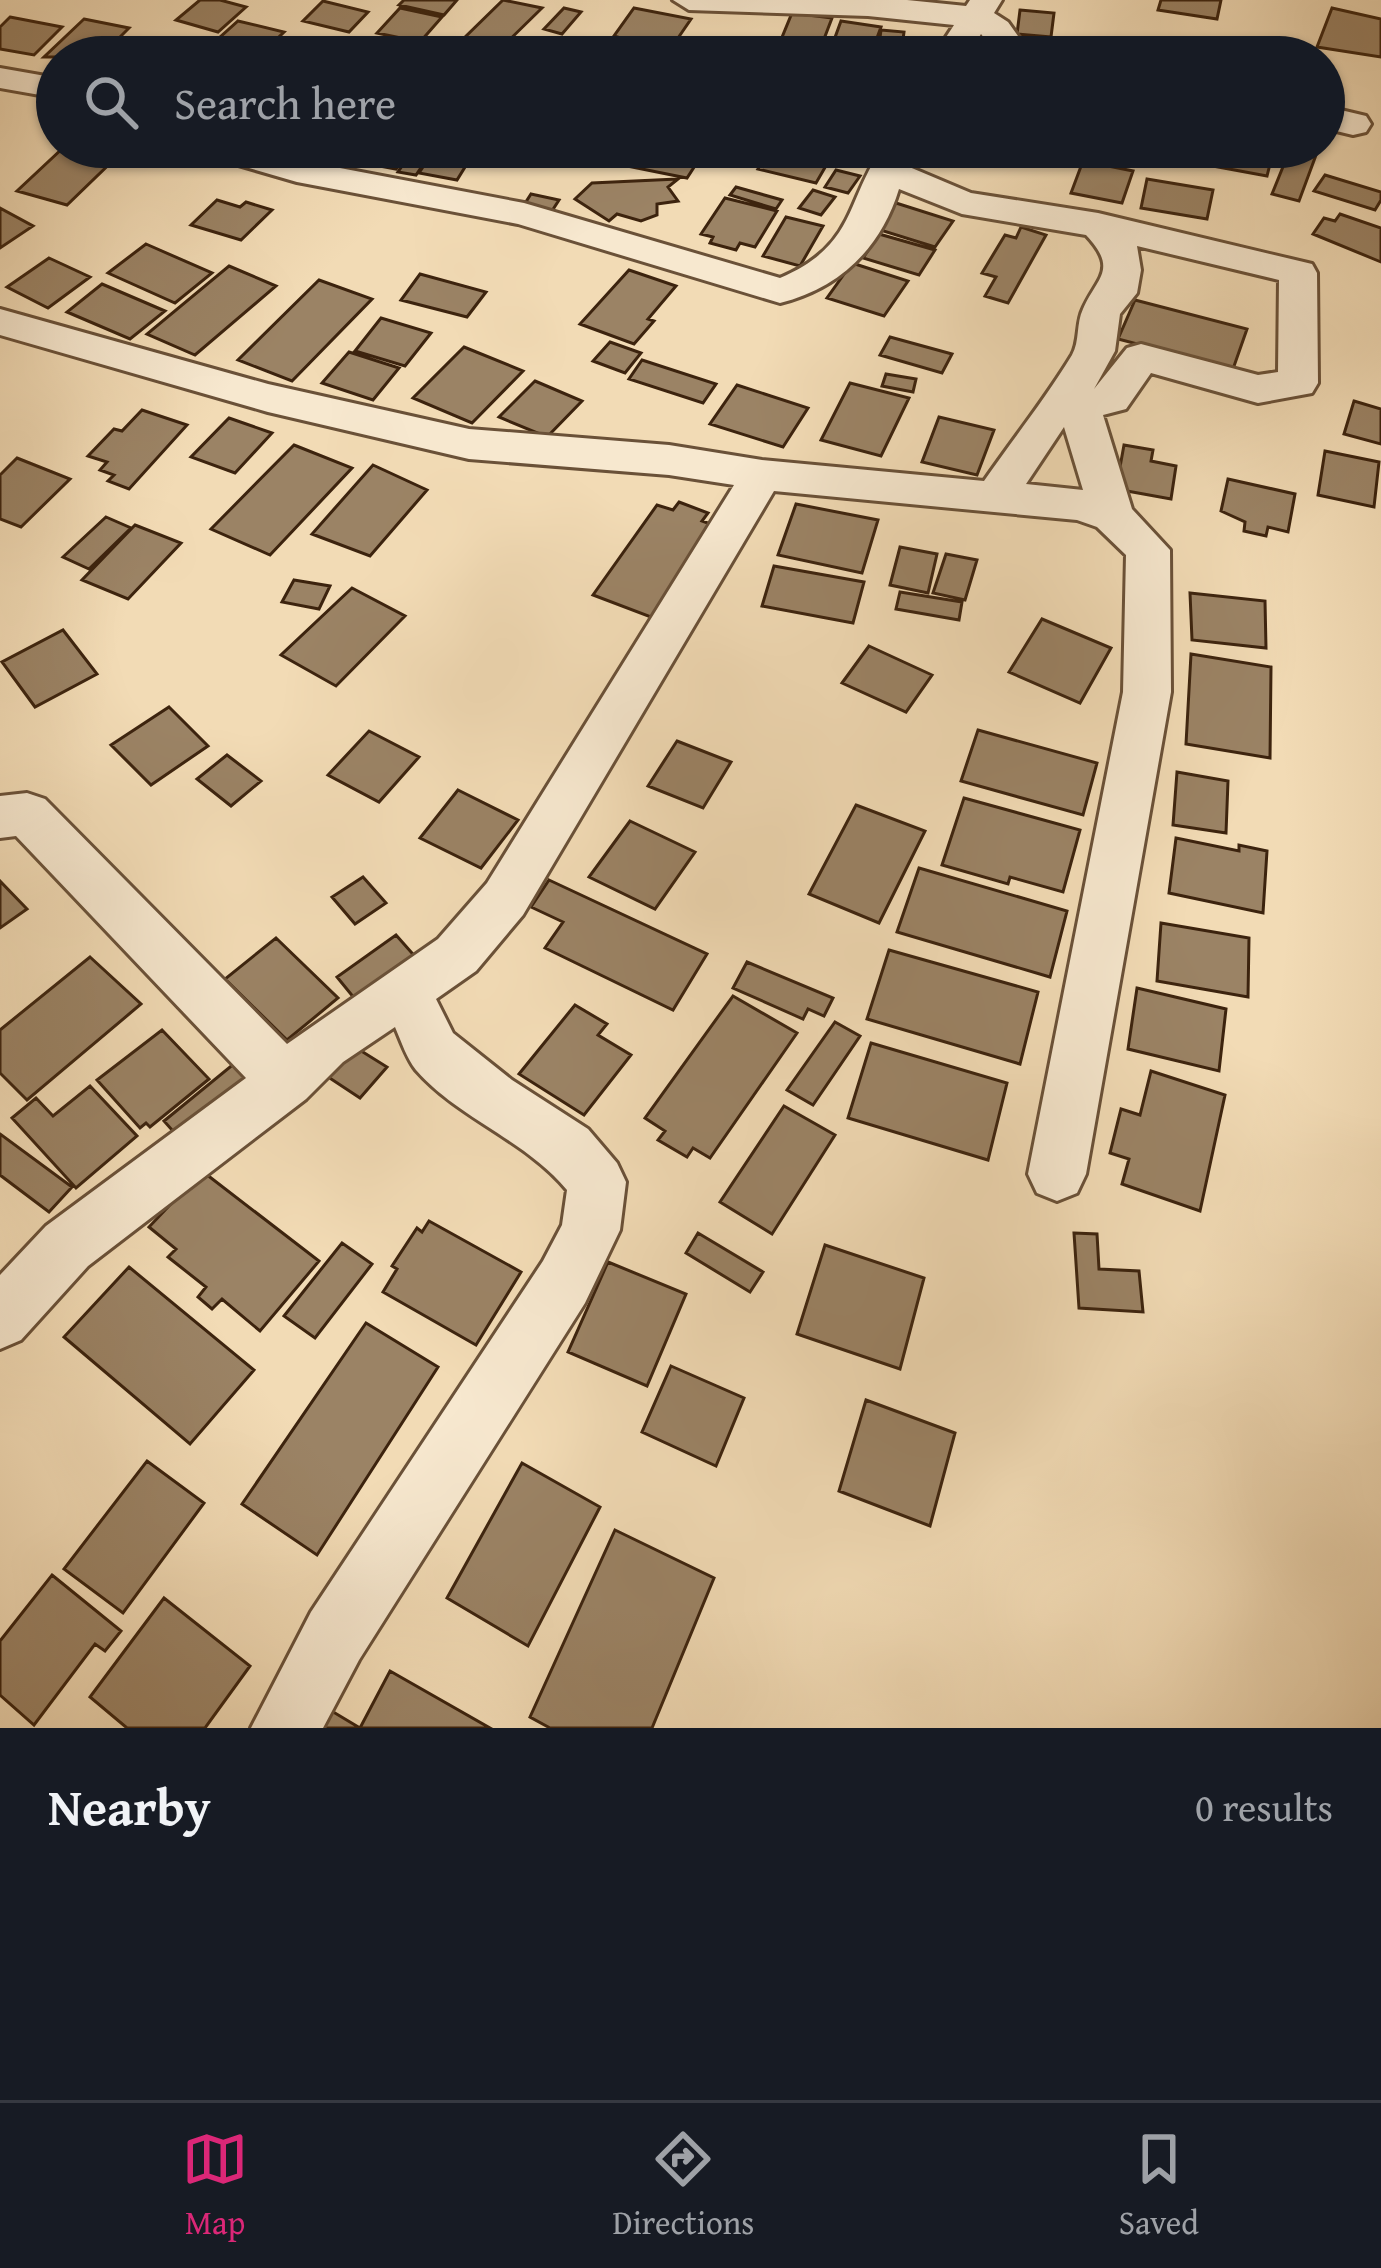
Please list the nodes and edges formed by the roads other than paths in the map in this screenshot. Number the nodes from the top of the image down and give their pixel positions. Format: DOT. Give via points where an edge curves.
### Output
graph roads {
  1 [pos="689,0"];
  2 [pos="981,8"];
  3 [pos="963,36"];
  4 [pos="1001,36"];
  5 [pos="0,78"];
  6 [pos="36,84"];
  7 [pos="287,168"];
  8 [pos="888,168"];
  9 [pos="908,168"];
  10 [pos="1098,225"];
  11 [pos="0,322"];
  12 [pos="1071,402"];
  13 [pos="763,476"];
  14 [pos="996,496"];
  15 [pos="1112,516"];
  16 [pos="0,817"];
  17 [pos="405,992"];
  18 [pos="286,1081"];
  19 [pos="1057,1174"];
  20 [pos="0,1319"];
  21 [pos="286,1728"];
  1 -- 2 [label="street"];
  2 -- 3 [label="street"];
  2 -- 4 [label="street"];
  5 -- 6 [label="street"];
  7 -- 8 [label="street" via="524,214 779,291 804,286 836,260 871,216"];
  9 -- 10 [label="street" via="962,203"];
  10 -- 12 [label="street" via="1118,246 1122,270"];
  10 -- 12 [label="street" via="1298,273 1298,383 1258,389 1142,357 1112,399"];
  11 -- 13 [label="street" via="268,398 470,444"];
  12 -- 14 [label="street"];
  12 -- 15 [label="street"];
  13 -- 14 [label="street"];
  13 -- 17 [label="street" via="505,899 457,955"];
  14 -- 15 [label="street"];
  15 -- 19 [label="street" via="1148,550 1147,692"];
  16 -- 18 [label="street" via="28,814"];
  17 -- 18 [label="street"];
  17 -- 21 [label="street" via="434,1051 568,1148 597,1182 591,1229 335,1636"];
  18 -- 20 [label="street" via="68,1246"];
}
